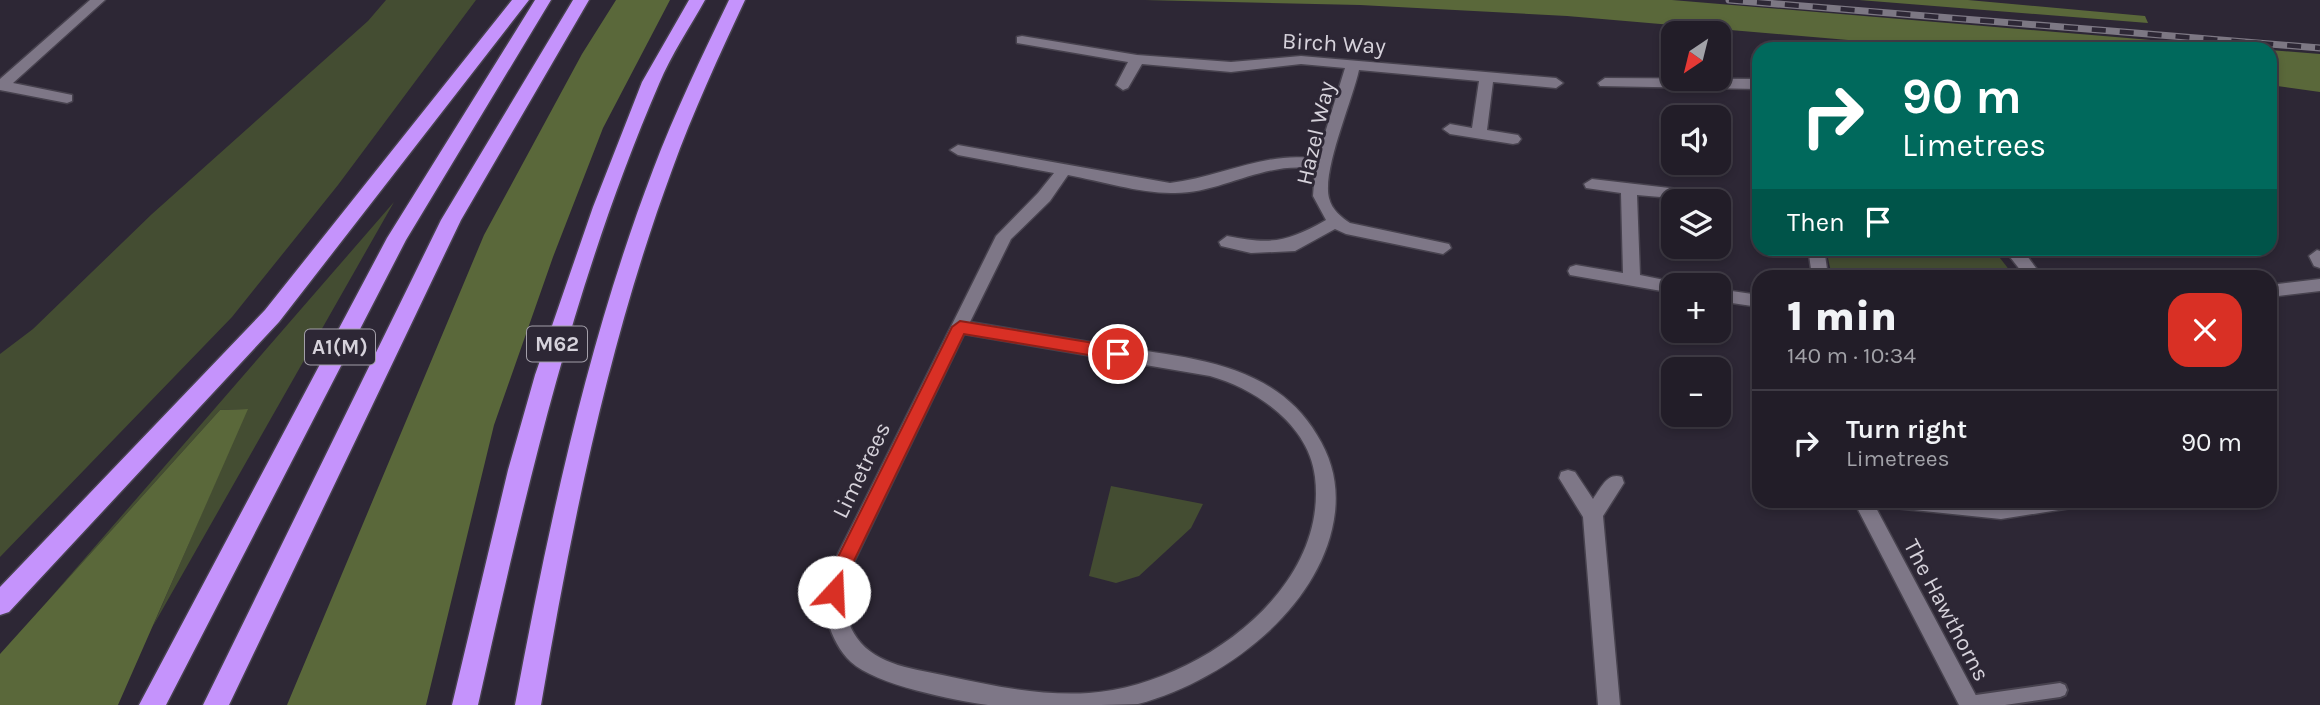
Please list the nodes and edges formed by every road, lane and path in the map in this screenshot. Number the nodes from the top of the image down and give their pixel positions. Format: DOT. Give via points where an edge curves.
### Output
graph roads {
  1 [pos="98,0"];
  2 [pos="521,0"];
  3 [pos="543,0"];
  4 [pos="580,0"];
  5 [pos="696,0"];
  6 [pos="737,0"];
  7 [pos="1022,40"];
  8 [pos="1137,59"];
  9 [pos="1353,64"];
  10 [pos="1486,79"];
  11 [pos="1556,83"];
  12 [pos="1605,83"];
  13 [pos="1752,84"];
  14 [pos="1,85"];
  15 [pos="1123,85"];
  16 [pos="67,98"];
  17 [pos="1450,128"];
  18 [pos="1479,133"];
  19 [pos="1513,139"];
  20 [pos="958,150"];
  21 [pos="1325,166"];
  22 [pos="1065,169"];
  23 [pos="1592,184"];
  24 [pos="1629,188"];
  25 [pos="1661,192"];
  26 [pos="1335,222"];
  27 [pos="1227,242"];
  28 [pos="1443,248"];
  29 [pos="2018,256"];
  30 [pos="2029,270"];
  31 [pos="1576,271"];
  32 [pos="1632,280"];
  33 [pos="1661,285"];
  34 [pos="2320,285"];
  35 [pos="2277,290"];
  36 [pos="1731,297"];
  37 [pos="1752,300"];
  38 [pos="960,327"];
  39 [pos="1568,478"];
  40 [pos="1615,483"];
  41 [pos="1866,508"];
  42 [pos="1968,508"];
  43 [pos="2020,508"];
  44 [pos="1593,515"];
  45 [pos="0,604"];
  46 [pos="2060,690"];
  47 [pos="218,700"];
  48 [pos="998,701"];
  49 [pos="153,704"];
  50 [pos="1969,704"];
  51 [pos="465,705"];
  52 [pos="528,705"];
  53 [pos="1609,705"];
  1 -- 14 [label="street"];
  2 -- 45 [label="highway" via="272,316"];
  3 -- 49 [label="highway, A1(M)" via="397,238"];
  4 -- 47 [label="highway, A1(M)" via="451,220"];
  5 -- 51 [label="highway, M62" via="651,82 546,375"];
  6 -- 52 [label="highway, M62" via="675,136 601,354 571,473"];
  7 -- 8 [label="street, Birch Way"];
  8 -- 9 [label="street, Birch Way" via="1231,66 1301,60"];
  8 -- 15 [label="street"];
  9 -- 10 [label="street, Birch Way"];
  9 -- 21 [label="street, Hazel Way"];
  10 -- 11 [label="street, Birch Way"];
  10 -- 18 [label="street"];
  12 -- 13 [label="street"];
  14 -- 16 [label="street"];
  17 -- 18 [label="street"];
  18 -- 19 [label="street"];
  20 -- 22 [label="street"];
  21 -- 22 [label="street" via="1295,161 1193,187 1170,188"];
  21 -- 26 [label="street, Hazel Way" via="1320,191"];
  22 -- 38 [label="street, Limetrees" via="1046,198 1016,220"];
  23 -- 24 [label="street"];
  24 -- 25 [label="street"];
  24 -- 32 [label="street"];
  26 -- 27 [label="street" via="1295,245 1251,247"];
  26 -- 28 [label="street"];
  29 -- 30 [label="street"];
  31 -- 32 [label="street"];
  32 -- 33 [label="street"];
  34 -- 35 [label="street"];
  36 -- 37 [label="street"];
  38 -- 48 [label="street, Limetrees" via="842,566 834,592 839,622 851,647 870,663"];
  38 -- 48 [label="street, Limetrees" via="1226,374 1272,397 1297,419 1317,448 1328,484 1321,531 1297,581 1284,603 1230,651 1190,675 1131,696 1091,703"];
  39 -- 44 [label="street"];
  40 -- 44 [label="street"];
  41 -- 50 [label="street, The Hawthorns"];
  42 -- 43 [label="street"];
  44 -- 53 [label="street"];
  46 -- 50 [label="lane"];
}
